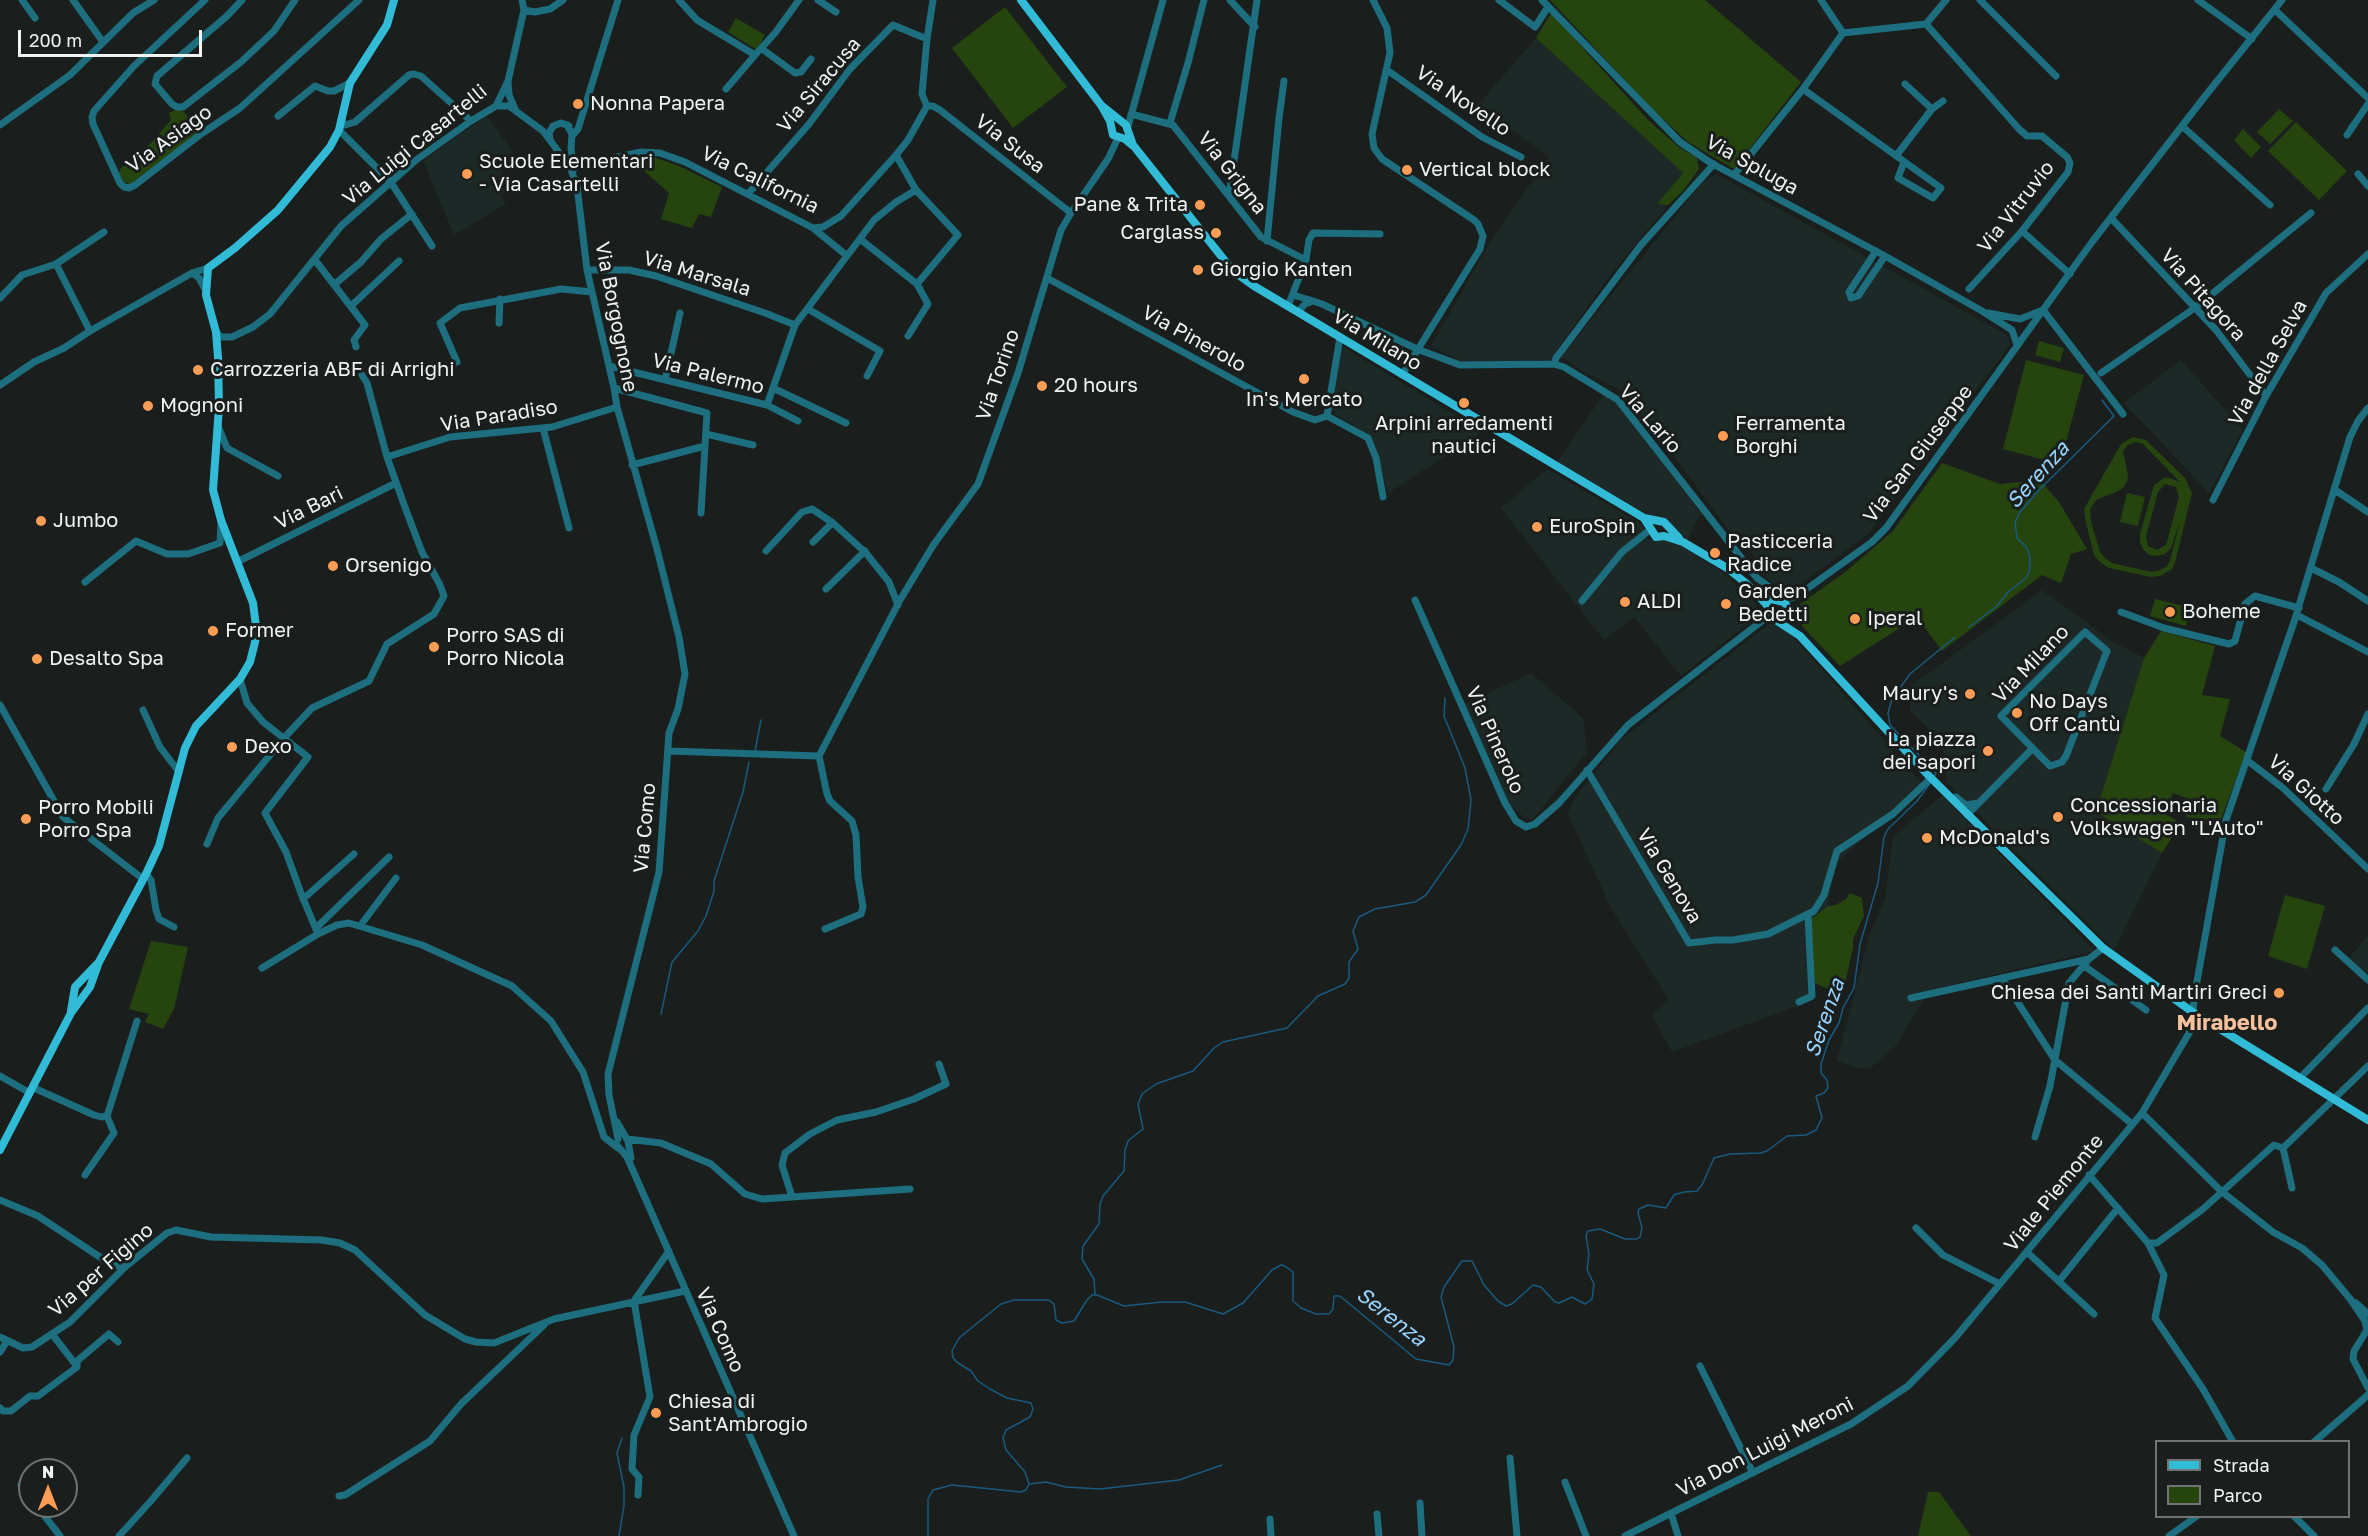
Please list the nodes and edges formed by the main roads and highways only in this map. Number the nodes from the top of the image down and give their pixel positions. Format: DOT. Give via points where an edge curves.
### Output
graph roads {
  1 [pos="394,0"];
  2 [pos="1021,0"];
  3 [pos="1667,526"];
  4 [pos="1651,530"];
  5 [pos="1664,536"];
  6 [pos="1683,542"];
  7 [pos="1759,596"];
  8 [pos="1779,600"];
  9 [pos="1788,613"];
  10 [pos="1771,616"];
  11 [pos="1800,636"];
  12 [pos="2368,1120"];
  13 [pos="0,1150"];
  1 -- 13 [label="main road" via="387,25 350,83 339,130 330,147 278,210 208,268 205,289 218,357 213,490 254,603 257,634 250,662 240,679 196,726 185,748 159,846 145,877 99,962 90,987 71,1013"];
  2 -- 4 [label="main road, Via Milano" via="1228,266 1254,286 1644,518"];
  3 -- 4 [label="main road" via="1664,522"];
  3 -- 5 [label="main road"];
  3 -- 6 [label="main road"];
  4 -- 5 [label="main road" via="1659,538"];
  5 -- 6 [label="main road"];
  6 -- 7 [label="main road" via="1727,568"];
  7 -- 8 [label="main road"];
  7 -- 10 [label="main road"];
  8 -- 9 [label="main road" via="1788,605"];
  8 -- 10 [label="main road"];
  9 -- 10 [label="main road"];
  9 -- 11 [label="main road"];
  10 -- 11 [label="main road"];
  11 -- 12 [label="main road" via="1930,777 2103,948 2194,1013"];
}
